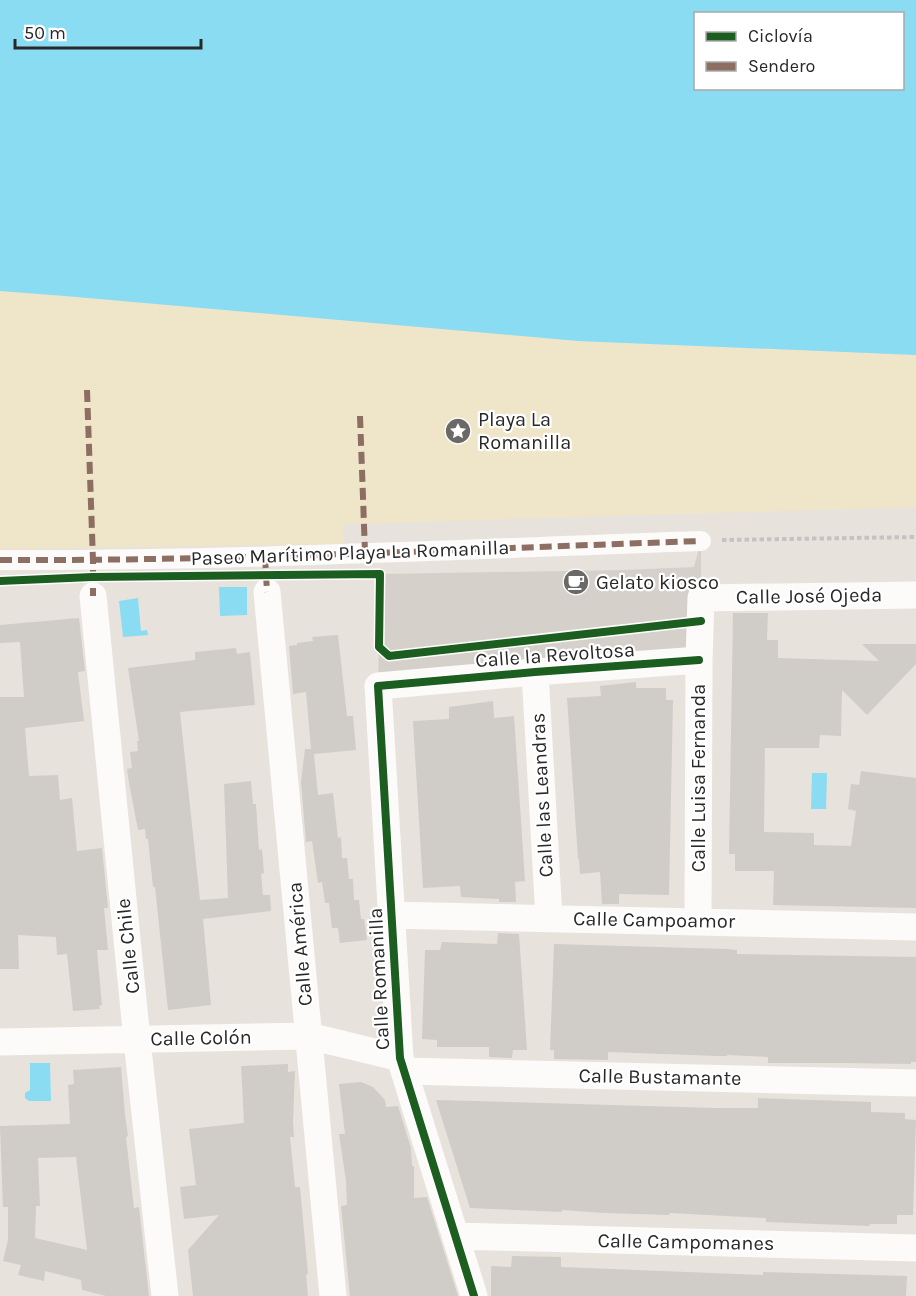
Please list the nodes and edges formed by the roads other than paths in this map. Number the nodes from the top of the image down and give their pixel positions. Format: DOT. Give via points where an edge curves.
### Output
graph roads {
  1 [pos="700,541"];
  2 [pos="0,560"];
  3 [pos="267,592"];
  4 [pos="916,595"];
  5 [pos="93,596"];
  6 [pos="701,598"];
  7 [pos="699,660"];
  8 [pos="534,672"];
  9 [pos="378,686"];
  10 [pos="392,915"];
  11 [pos="549,918"];
  12 [pos="698,921"];
  13 [pos="916,927"];
  14 [pos="309,1036"];
  15 [pos="137,1040"];
  16 [pos="0,1042"];
  17 [pos="402,1065"];
  18 [pos="916,1083"];
  19 [pos="456,1236"];
  20 [pos="916,1248"];
  21 [pos="165,1296"];
  22 [pos="333,1296"];
  23 [pos="474,1296"];
  1 -- 2 [label="street, Paseo Marítimo Playa La Romanilla" via="93,561"];
  3 -- 14 [label="street, Calle América"];
  4 -- 6 [label="street, Calle José Ojeda"];
  5 -- 15 [label="street, Calle Chile"];
  6 -- 7 [label="street, Calle Luisa Fernanda"];
  7 -- 8 [label="street, Calle la Revoltosa"];
  7 -- 12 [label="street, Calle Luisa Fernanda"];
  8 -- 9 [label="street, Calle la Revoltosa"];
  8 -- 11 [label="street, Calle las Leandras"];
  9 -- 10 [label="street, Calle Romanilla"];
  10 -- 11 [label="street, Calle Campoamor"];
  10 -- 17 [label="street, Calle Romanilla"];
  11 -- 12 [label="street, Calle Campoamor"];
  12 -- 13 [label="street, Calle Campoamor"];
  14 -- 15 [label="street, Calle Colón"];
  14 -- 17 [label="street, Calle Colón"];
  14 -- 22 [label="street, Calle América"];
  15 -- 16 [label="street, Calle Colón"];
  15 -- 21 [label="street, Calle Chile"];
  17 -- 18 [label="street, Calle Bustamante"];
  17 -- 19 [label="street, Calle Romanilla"];
  19 -- 20 [label="street, Calle Campomanes"];
  19 -- 23 [label="street, Calle Romanilla"];
}
